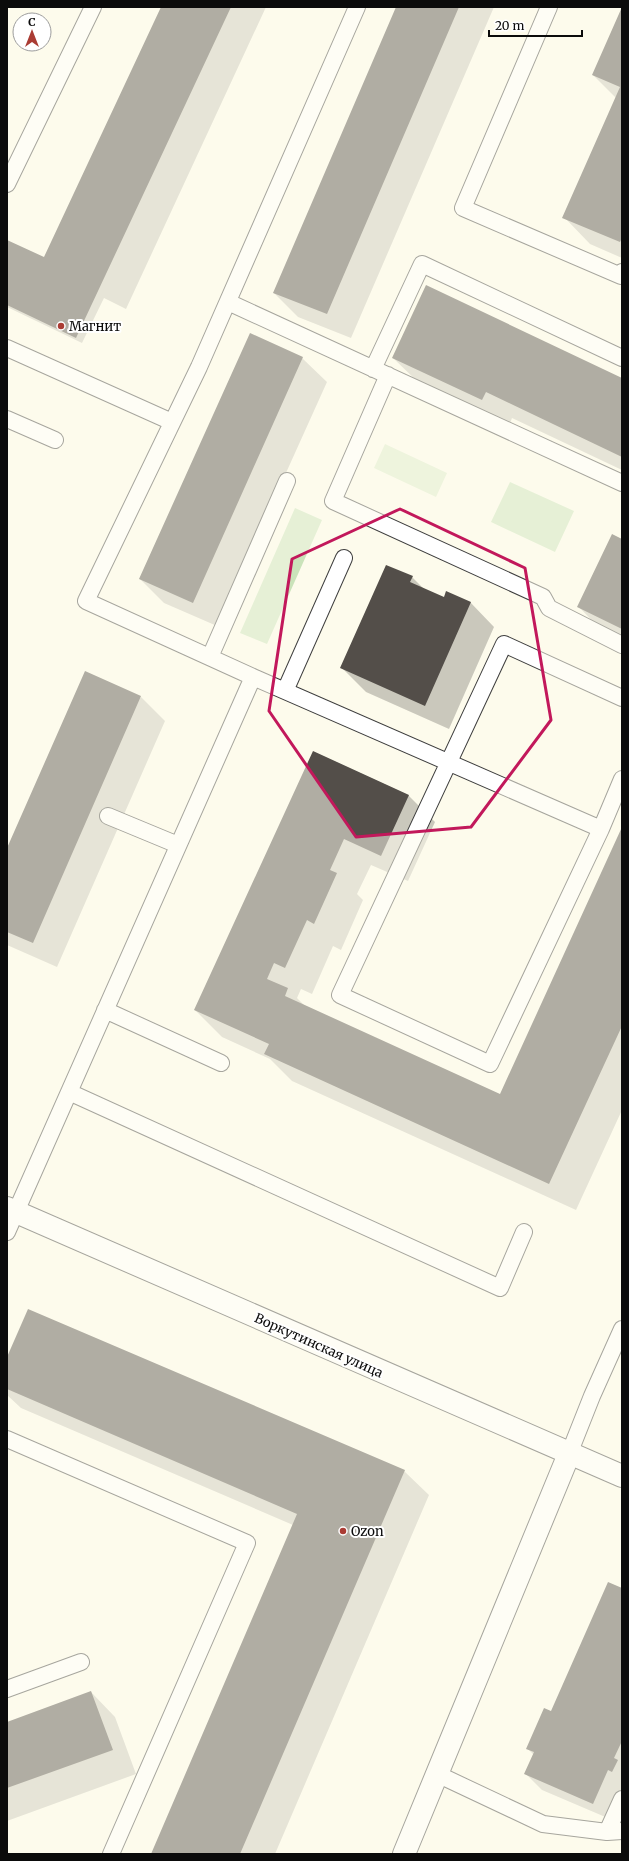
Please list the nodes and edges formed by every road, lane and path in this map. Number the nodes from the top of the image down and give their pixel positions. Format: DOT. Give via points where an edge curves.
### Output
graph roads {
  1 [pos="93,7"];
  2 [pos="357,7"];
  3 [pos="549,7"];
  4 [pos="7,184"];
  5 [pos="622,272"];
  6 [pos="228,302"];
  7 [pos="7,348"];
  8 [pos="622,358"];
  9 [pos="373,369"];
  10 [pos="388,375"];
  11 [pos="7,419"];
  12 [pos="172,422"];
  13 [pos="55,440"];
  14 [pos="287,481"];
  15 [pos="622,483"];
  16 [pos="344,558"];
  17 [pos="622,645"];
  18 [pos="210,657"];
  19 [pos="253,676"];
  20 [pos="285,690"];
  21 [pos="622,698"];
  22 [pos="449,761"];
  23 [pos="622,779"];
  24 [pos="108,816"];
  25 [pos="601,829"];
  26 [pos="178,845"];
  27 [pos="105,1010"];
  28 [pos="221,1063"];
  29 [pos="69,1092"];
  30 [pos="11,1210"];
  31 [pos="7,1232"];
  32 [pos="524,1232"];
  33 [pos="622,1329"];
  34 [pos="7,1439"];
  35 [pos="569,1454"];
  36 [pos="622,1476"];
  37 [pos="81,1662"];
  38 [pos="7,1689"];
  39 [pos="437,1774"];
  40 [pos="622,1799"];
  41 [pos="615,1832"];
  42 [pos="111,1854"];
  43 [pos="404,1854"];
  1 -- 4 [label="lane"];
  2 -- 6 [label="lane"];
  3 -- 5 [label="lane" via="463,208 621,276"];
  6 -- 9 [label="lane"];
  6 -- 12 [label="lane"];
  7 -- 12 [label="lane"];
  8 -- 9 [label="lane" via="422,264"];
  9 -- 10 [label="lane"];
  10 -- 15 [label="lane"];
  10 -- 17 [label="lane" via="333,501 543,597 549,608"];
  11 -- 13 [label="lane"];
  12 -- 18 [label="lane" via="86,601"];
  14 -- 18 [label="lane"];
  16 -- 20 [label="lane"];
  18 -- 19 [label="lane"];
  19 -- 20 [label="lane"];
  19 -- 26 [label="lane"];
  20 -- 22 [label="lane"];
  21 -- 22 [label="lane" via="504,644"];
  22 -- 25 [label="lane"];
  22 -- 25 [label="lane" via="340,995 490,1064"];
  23 -- 25 [label="lane"];
  24 -- 26 [label="lane"];
  26 -- 27 [label="lane"];
  27 -- 28 [label="lane"];
  27 -- 29 [label="lane"];
  29 -- 30 [label="lane"];
  29 -- 32 [label="lane" via="500,1288"];
  30 -- 31 [label="lane"];
  30 -- 35 [label="street, Воркутинская улица"];
  33 -- 35 [label="lane"];
  34 -- 42 [label="lane" via="247,1543"];
  35 -- 36 [label="street, Воркутинская улица"];
  35 -- 39 [label="street"];
  37 -- 38 [label="lane"];
  39 -- 41 [label="lane" via="543,1824"];
  39 -- 43 [label="street"];
  40 -- 41 [label="lane"];
}
